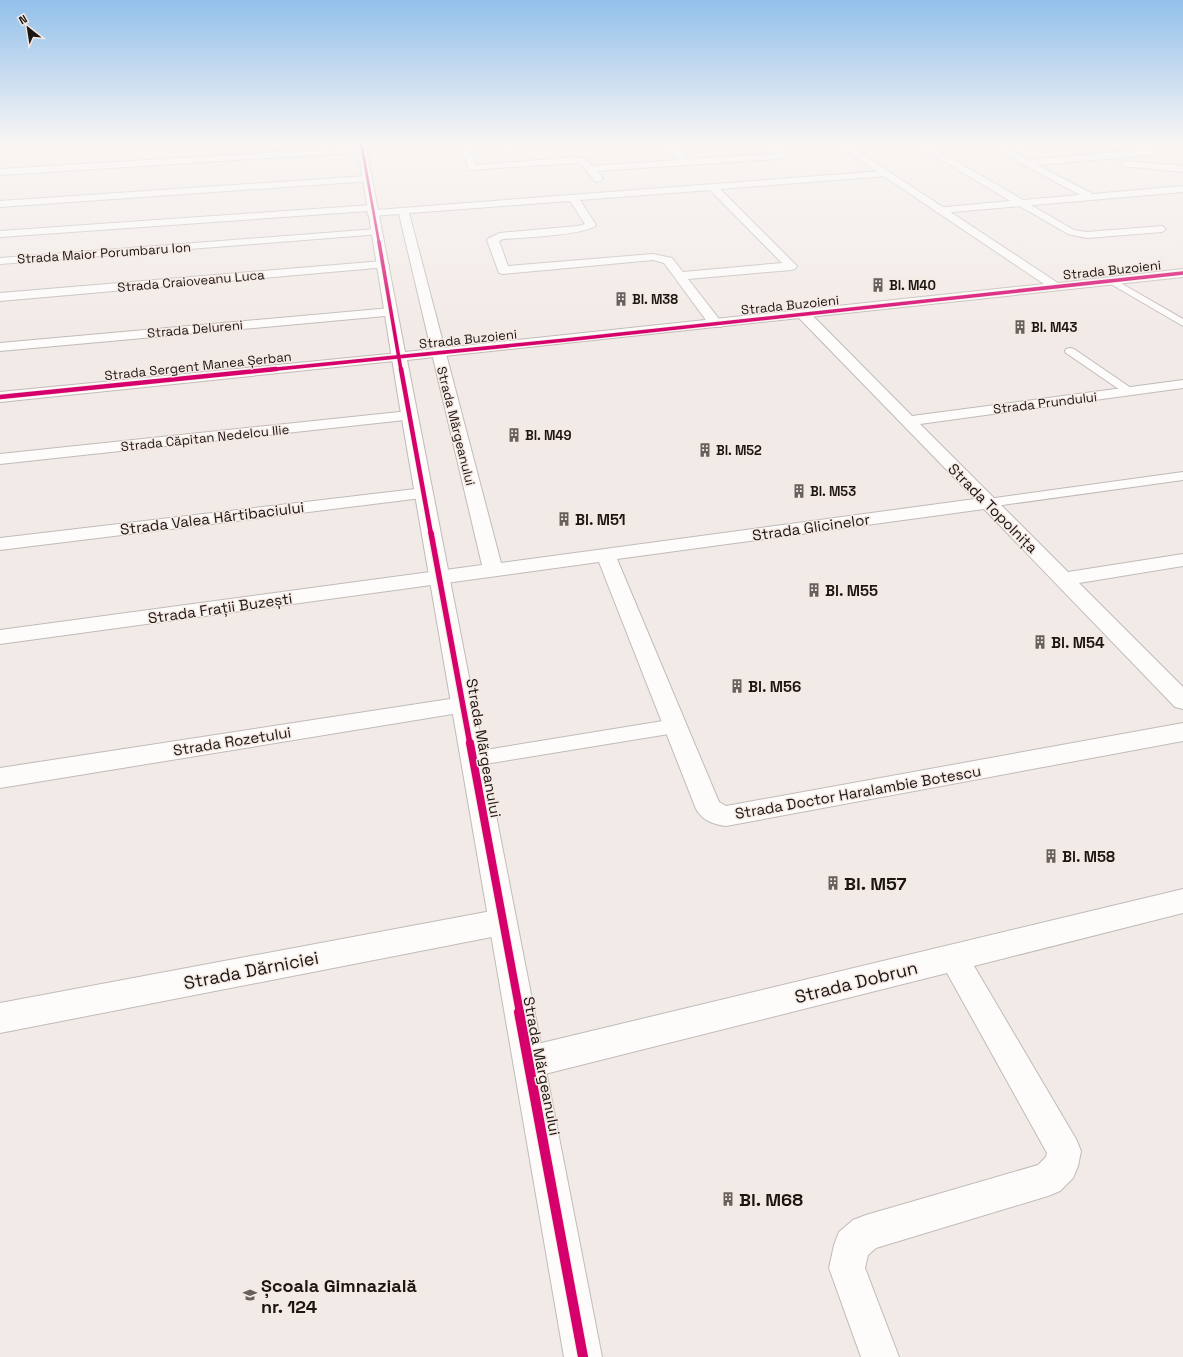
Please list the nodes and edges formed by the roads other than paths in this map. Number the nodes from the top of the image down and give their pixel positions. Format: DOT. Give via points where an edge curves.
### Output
graph roads {
  1 [pos="371,205"];
  2 [pos="469,205"];
  3 [pos="577,205"];
  4 [pos="730,205"];
  5 [pos="933,205"];
  6 [pos="994,205"];
  7 [pos="1025,205"];
  8 [pos="372,210"];
  9 [pos="403,210"];
  10 [pos="940,210"];
  11 [pos="1162,229"];
  12 [pos="376,232"];
  13 [pos="0,234"];
  14 [pos="0,261"];
  15 [pos="383,265"];
  16 [pos="1183,273"];
  17 [pos="680,276"];
  18 [pos="1112,281"];
  19 [pos="1056,287"];
  20 [pos="0,297"];
  21 [pos="391,312"];
  22 [pos="803,314"];
  23 [pos="1183,323"];
  24 [pos="716,324"];
  25 [pos="0,347"];
  26 [pos="1070,351"];
  27 [pos="438,353"];
  28 [pos="399,357"];
  29 [pos="1183,384"];
  30 [pos="1130,392"];
  31 [pos="0,397"];
  32 [pos="409,416"];
  33 [pos="907,421"];
  34 [pos="0,459"];
  35 [pos="1183,476"];
  36 [pos="424,493"];
  37 [pos="988,503"];
  38 [pos="0,544"];
  39 [pos="606,555"];
  40 [pos="1183,560"];
  41 [pos="493,571"];
  42 [pos="439,578"];
  43 [pos="1063,579"];
  44 [pos="0,637"];
  45 [pos="1183,701"];
  46 [pos="463,705"];
  47 [pos="675,726"];
  48 [pos="1183,732"];
  49 [pos="473,759"];
  50 [pos="0,778"];
  51 [pos="1183,901"];
  52 [pos="502,922"];
  53 [pos="954,958"];
  54 [pos="0,1018"];
  55 [pos="529,1062"];
  56 [pos="583,1357"];
  57 [pos="880,1357"];
  1 -- 8 [label="street, Strada Mărgeanului"];
  2 -- 9 [label="street"];
  3 -- 17 [label="street" via="591,225 579,229 500,236 493,240 503,270 653,257 668,260"];
  4 -- 17 [label="street" via="791,266"];
  5 -- 10 [label="street"];
  6 -- 10 [label="street"];
  7 -- 11 [label="lane" via="1071,232 1087,235"];
  8 -- 9 [label="street"];
  8 -- 12 [label="street, Strada Mărgeanului"];
  8 -- 13 [label="street"];
  9 -- 27 [label="street, Strada Mărgeanului"];
  10 -- 19 [label="street"];
  12 -- 14 [label="street, Strada Maior Porumbaru Ion"];
  12 -- 15 [label="street, Strada Mărgeanului"];
  15 -- 20 [label="street, Strada Craioveanu Luca"];
  15 -- 21 [label="street, Strada Mărgeanului"];
  16 -- 18 [label="street, Strada Buzoieni"];
  17 -- 24 [label="street"];
  18 -- 19 [label="street, Strada Buzoieni"];
  18 -- 23 [label="lane"];
  19 -- 22 [label="street, Strada Buzoieni"];
  21 -- 25 [label="street, Strada Delureni"];
  21 -- 28 [label="street, Strada Mărgeanului"];
  22 -- 24 [label="street, Strada Buzoieni"];
  22 -- 33 [label="street, Strada Topolnița"];
  24 -- 27 [label="street, Strada Buzoieni"];
  26 -- 30 [label="lane"];
  27 -- 28 [label="street, Strada Buzoieni"];
  27 -- 41 [label="street, Strada Mărgeanului"];
  28 -- 31 [label="street, Strada Sergent Manea Șerban"];
  28 -- 32 [label="street, Strada Mărgeanului"];
  29 -- 30 [label="street, Strada Prundului"];
  30 -- 33 [label="street, Strada Prundului"];
  32 -- 34 [label="street, Strada Căpitan Nedelcu Ilie"];
  32 -- 36 [label="street, Strada Mărgeanului"];
  33 -- 37 [label="street, Strada Topolnița"];
  35 -- 37 [label="lane, Strada Glicinelor"];
  36 -- 38 [label="street, Strada Valea Hârtibaciului"];
  36 -- 42 [label="street, Strada Mărgeanului"];
  37 -- 39 [label="street, Strada Glicinelor"];
  37 -- 43 [label="street, Strada Topolnița"];
  39 -- 41 [label="street, Strada Glicinelor"];
  39 -- 47 [label="street, Strada Doctor Haralambie Botescu"];
  40 -- 43 [label="street"];
  41 -- 42 [label="street, Strada Glicinelor"];
  42 -- 44 [label="street, Strada Frații Buzești"];
  42 -- 46 [label="street, Strada Mărgeanului"];
  43 -- 45 [label="street, Strada Topolnița"];
  46 -- 49 [label="street, Strada Mărgeanului"];
  46 -- 50 [label="street, Strada Rozetului"];
  47 -- 48 [label="street, Strada Doctor Haralambie Botescu" via="709,809 726,816"];
  47 -- 49 [label="lane"];
  49 -- 52 [label="street, Strada Mărgeanului"];
  51 -- 53 [label="street, Strada Dobrun"];
  52 -- 54 [label="street, Strada Dărniciei"];
  52 -- 55 [label="street, Strada Mărgeanului"];
  53 -- 55 [label="street, Strada Dobrun"];
  53 -- 57 [label="street" via="1064,1151 1060,1166 1048,1179 866,1233 852,1245 847,1268"];
  55 -- 56 [label="street, Strada Mărgeanului"];
}
